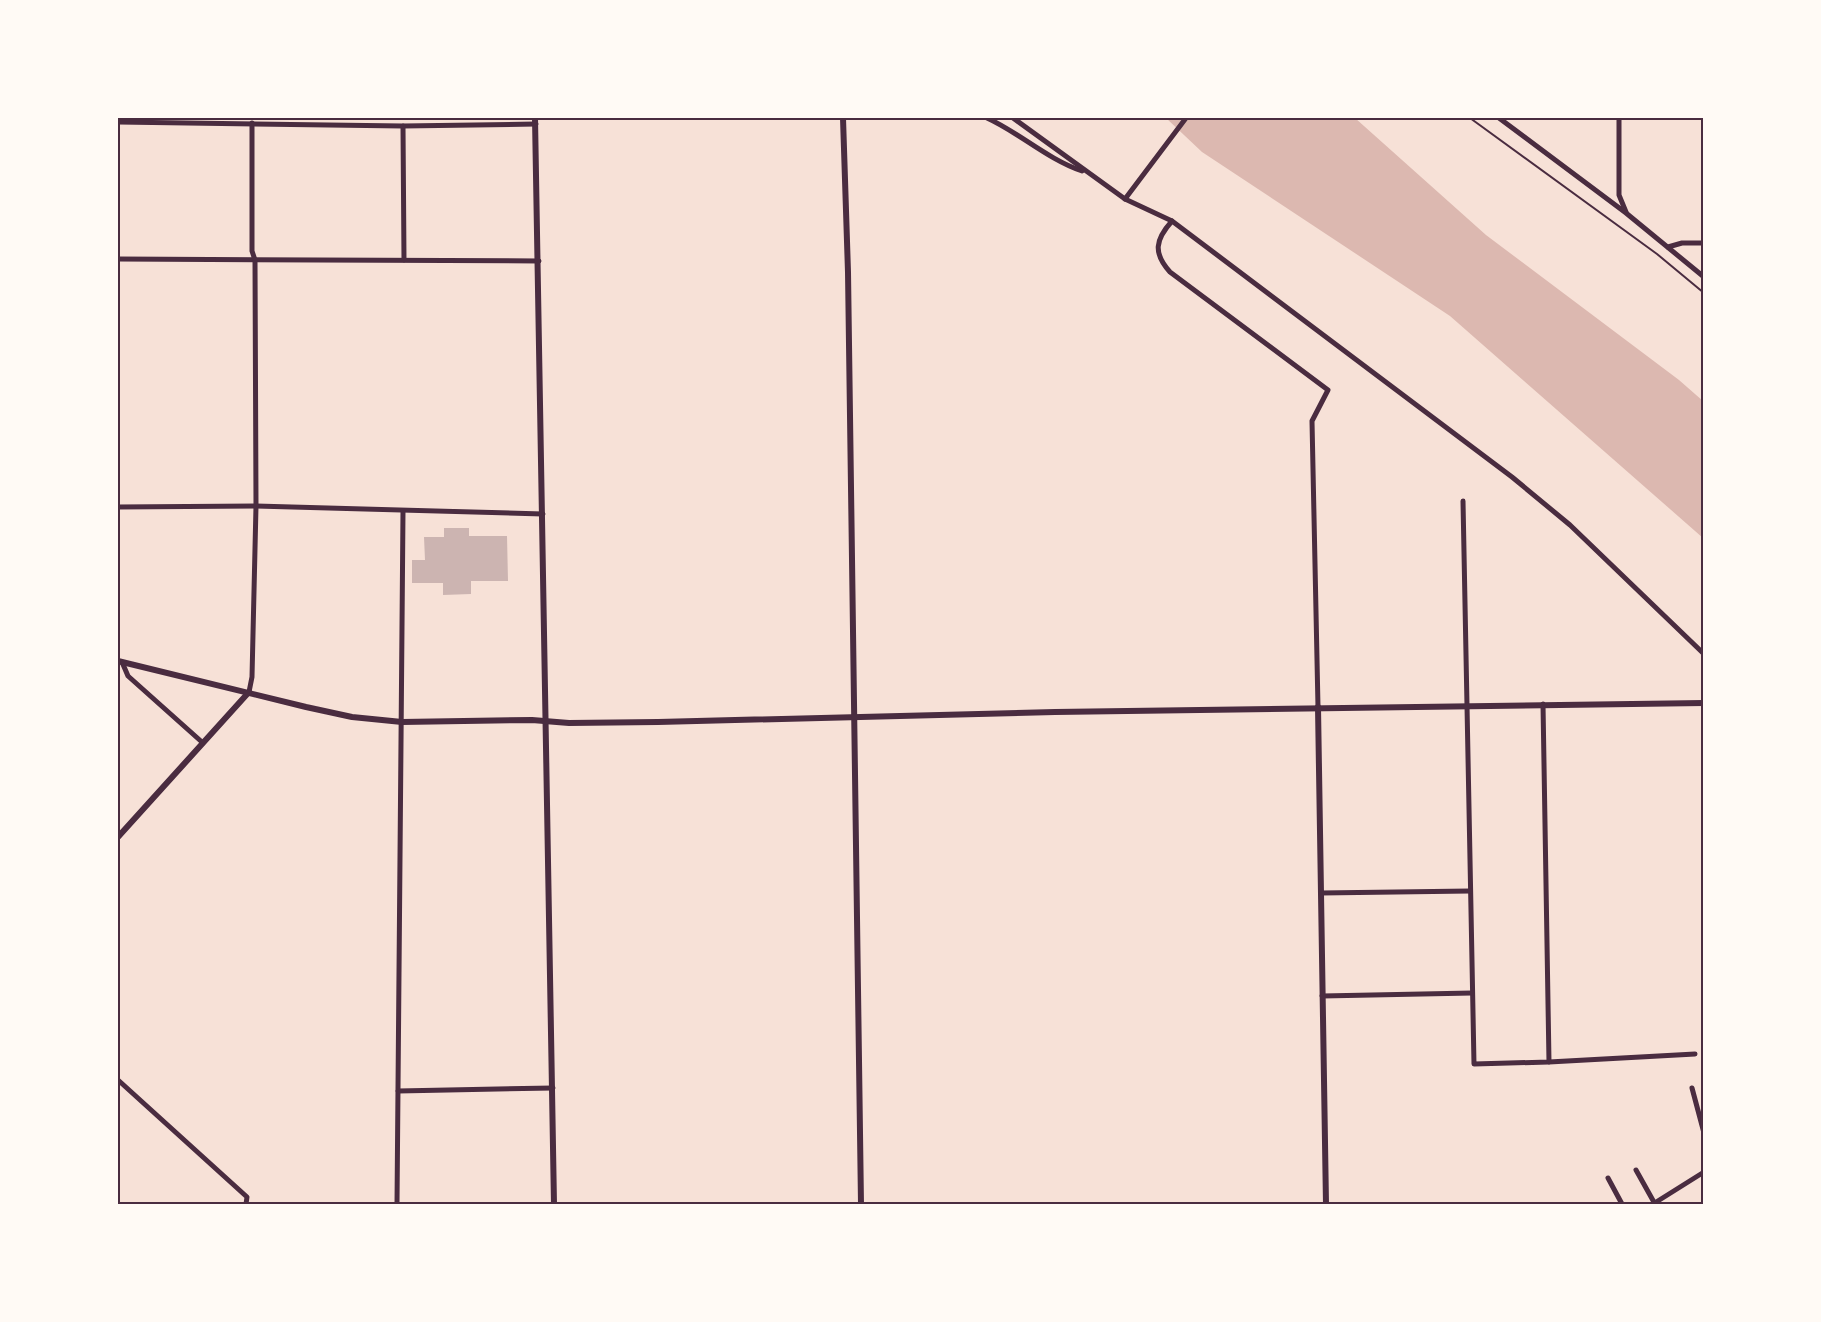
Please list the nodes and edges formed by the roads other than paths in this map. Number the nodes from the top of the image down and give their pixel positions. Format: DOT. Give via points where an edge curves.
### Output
graph roads {
  1 [pos="843,118"];
  2 [pos="987,118"];
  3 [pos="1013,118"];
  4 [pos="1186,118"];
  5 [pos="1499,118"];
  6 [pos="1619,118"];
  7 [pos="536,121"];
  8 [pos="118,122"];
  9 [pos="252,123"];
  10 [pos="403,126"];
  11 [pos="1087,172"];
  12 [pos="1125,199"];
  13 [pos="1626,213"];
  14 [pos="1172,221"];
  15 [pos="1704,243"];
  16 [pos="1668,247"];
  17 [pos="118,259"];
  18 [pos="255,260"];
  19 [pos="404,260"];
  20 [pos="539,261"];
  21 [pos="1704,277"];
  22 [pos="1463,501"];
  23 [pos="256,506"];
  24 [pos="118,507"];
  25 [pos="403,511"];
  26 [pos="543,514"];
  27 [pos="1704,654"];
  28 [pos="120,661"];
  29 [pos="249,692"];
  30 [pos="1704,703"];
  31 [pos="1543,704"];
  32 [pos="1467,706"];
  33 [pos="1318,707"];
  34 [pos="852,716"];
  35 [pos="402,722"];
  36 [pos="547,722"];
  37 [pos="203,743"];
  38 [pos="118,837"];
  39 [pos="1470,891"];
  40 [pos="1321,893"];
  41 [pos="1472,993"];
  42 [pos="1322,996"];
  43 [pos="1696,1054"];
  44 [pos="1549,1062"];
  45 [pos="118,1080"];
  46 [pos="553,1088"];
  47 [pos="1692,1088"];
  48 [pos="398,1091"];
  49 [pos="1704,1133"];
  50 [pos="1636,1170"];
  51 [pos="1704,1172"];
  52 [pos="1608,1178"];
  53 [pos="246,1204"];
  54 [pos="397,1204"];
  55 [pos="554,1204"];
  56 [pos="861,1204"];
  57 [pos="1326,1204"];
  58 [pos="1622,1204"];
  59 [pos="1654,1204"];
  1 -- 34 [label="street" via="848,272"];
  2 -- 11 [label="street" via="1071,167"];
  3 -- 11 [label="street"];
  4 -- 12 [label="street"];
  5 -- 13 [label="street"];
  6 -- 13 [label="street" via="1619,195"];
  7 -- 10 [label="street"];
  7 -- 20 [label="street"];
  8 -- 9 [label="street"];
  9 -- 10 [label="street"];
  9 -- 18 [label="street" via="252,251"];
  10 -- 19 [label="street"];
  11 -- 12 [label="street"];
  12 -- 14 [label="street"];
  13 -- 16 [label="street"];
  14 -- 27 [label="street" via="1527,489 1570,525"];
  14 -- 33 [label="street" via="1161,233 1157,249 1161,262 1170,272 1328,390 1312,421"];
  15 -- 16 [label="street"];
  16 -- 21 [label="street"];
  17 -- 18 [label="street"];
  18 -- 19 [label="street"];
  18 -- 23 [label="street"];
  19 -- 20 [label="street"];
  20 -- 26 [label="street"];
  22 -- 32 [label="street"];
  23 -- 24 [label="street"];
  23 -- 25 [label="street"];
  23 -- 29 [label="street"];
  25 -- 26 [label="street"];
  25 -- 35 [label="street"];
  26 -- 36 [label="street"];
  28 -- 29 [label="street"];
  28 -- 37 [label="street" via="128,676"];
  29 -- 35 [label="street" via="352,717"];
  29 -- 37 [label="street"];
  30 -- 31 [label="street"];
  31 -- 32 [label="street"];
  31 -- 44 [label="street"];
  32 -- 33 [label="street"];
  32 -- 39 [label="street"];
  33 -- 34 [label="street"];
  33 -- 40 [label="street"];
  34 -- 36 [label="street" via="793,720"];
  34 -- 56 [label="street"];
  35 -- 36 [label="street"];
  35 -- 48 [label="street"];
  36 -- 46 [label="street"];
  37 -- 38 [label="street"];
  39 -- 40 [label="street"];
  39 -- 41 [label="street"];
  40 -- 42 [label="street"];
  41 -- 42 [label="street"];
  41 -- 44 [label="street" via="1474,1064"];
  42 -- 57 [label="street"];
  43 -- 44 [label="street"];
  45 -- 53 [label="street" via="247,1196"];
  46 -- 48 [label="street"];
  46 -- 55 [label="street"];
  47 -- 49 [label="street"];
  48 -- 54 [label="street"];
  50 -- 59 [label="street"];
  51 -- 59 [label="street"];
  52 -- 58 [label="street"];
}
